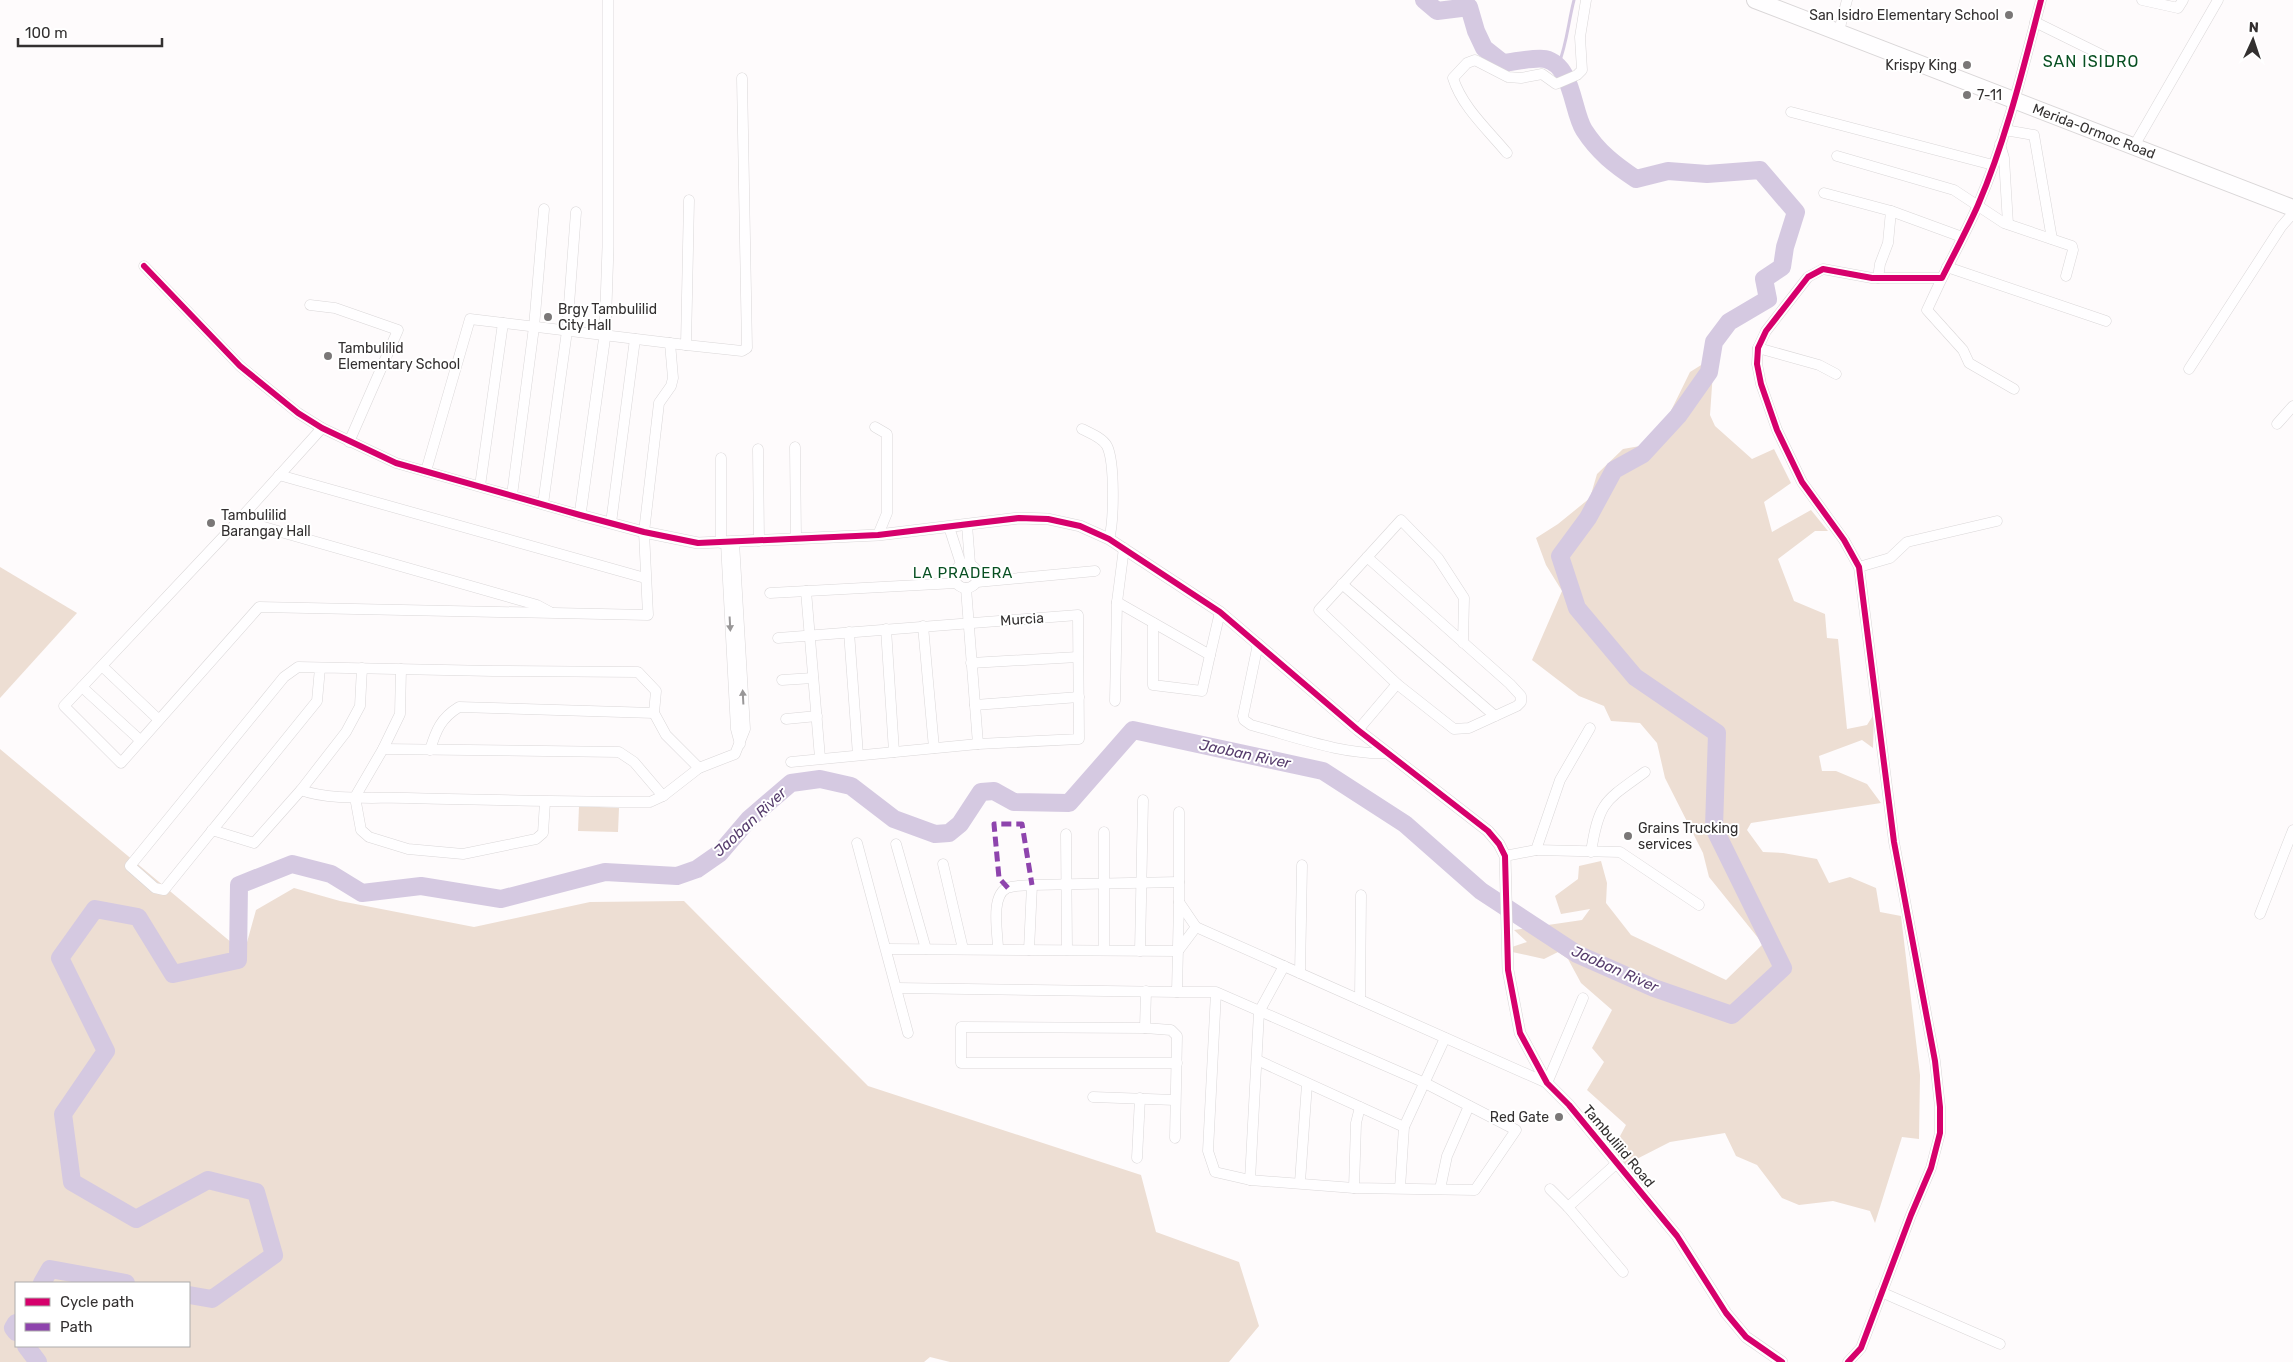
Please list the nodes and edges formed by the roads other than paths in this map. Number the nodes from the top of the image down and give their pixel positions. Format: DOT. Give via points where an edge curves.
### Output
graph roads {
  1 [pos="608,0"];
  2 [pos="1586,0"];
  3 [pos="1755,0"];
  4 [pos="1847,0"];
  5 [pos="2041,0"];
  6 [pos="2142,0"];
  7 [pos="2183,0"];
  8 [pos="2218,0"];
  9 [pos="2035,22"];
  10 [pos="1839,31"];
  11 [pos="2104,56"];
  12 [pos="742,78"];
  13 [pos="2014,101"];
  14 [pos="1791,112"];
  15 [pos="2005,130"];
  16 [pos="2000,144"];
  17 [pos="2134,146"];
  18 [pos="1507,153"];
  19 [pos="1837,156"];
  20 [pos="1993,165"];
  21 [pos="1824,193"];
  22 [pos="689,200"];
  23 [pos="1978,205"];
  24 [pos="2293,208"];
  25 [pos="544,209"];
  26 [pos="1891,211"];
  27 [pos="576,212"];
  28 [pos="2293,212"];
  29 [pos="2008,224"];
  30 [pos="1962,237"];
  31 [pos="2052,239"];
  32 [pos="144,266"];
  33 [pos="1947,267"];
  34 [pos="2066,276"];
  35 [pos="1878,278"];
  36 [pos="1942,278"];
  37 [pos="310,305"];
  38 [pos="2106,321"];
  39 [pos="503,323"];
  40 [pos="534,327"];
  41 [pos="567,331"];
  42 [pos="605,335"];
  43 [pos="636,339"];
  44 [pos="670,343"];
  45 [pos="686,345"];
  46 [pos="1758,348"];
  47 [pos="2188,369"];
  48 [pos="1836,374"];
  49 [pos="2014,388"];
  50 [pos="2293,406"];
  51 [pos="2277,424"];
  52 [pos="875,427"];
  53 [pos="322,428"];
  54 [pos="1082,429"];
  55 [pos="349,442"];
  56 [pos="795,447"];
  57 [pos="758,449"];
  58 [pos="721,458"];
  59 [pos="426,471"];
  60 [pos="279,475"];
  61 [pos="480,486"];
  62 [pos="512,496"];
  63 [pos="543,504"];
  64 [pos="580,515"];
  65 [pos="239,520"];
  66 [pos="1997,521"];
  67 [pos="610,523"];
  68 [pos="967,525"];
  69 [pos="949,527"];
  70 [pos="644,532"];
  71 [pos="878,535"];
  72 [pos="1109,538"];
  73 [pos="796,539"];
  74 [pos="759,541"];
  75 [pos="727,542"];
  76 [pos="1124,548"];
  77 [pos="1367,557"];
  78 [pos="965,564"];
  79 [pos="1859,567"];
  80 [pos="1095,570"];
  81 [pos="645,578"];
  82 [pos="977,582"];
  83 [pos="956,583"];
  84 [pos="1342,584"];
  85 [pos="966,588"];
  86 [pos="806,591"];
  87 [pos="770,593"];
  88 [pos="1117,602"];
  89 [pos="1220,612"];
  90 [pos="552,613"];
  91 [pos="967,622"];
  92 [pos="1153,623"];
  93 [pos="924,626"];
  94 [pos="886,629"];
  95 [pos="849,632"];
  96 [pos="810,635"];
  97 [pos="778,638"];
  98 [pos="1463,643"];
  99 [pos="1258,644"];
  100 [pos="1210,655"];
  101 [pos="1078,657"];
  102 [pos="971,663"];
  103 [pos="102,666"];
  104 [pos="320,668"];
  105 [pos="362,668"];
  106 [pos="401,669"];
  107 [pos="813,678"];
  108 [pos="782,680"];
  109 [pos="1397,684"];
  110 [pos="82,687"];
  111 [pos="1079,697"];
  112 [pos="1115,702"];
  113 [pos="975,705"];
  114 [pos="654,713"];
  115 [pos="817,716"];
  116 [pos="1495,716"];
  117 [pos="158,719"];
  118 [pos="786,719"];
  119 [pos="1590,728"];
  120 [pos="1358,730"];
  121 [pos="140,740"];
  122 [pos="978,744"];
  123 [pos="934,748"];
  124 [pos="383,750"];
  125 [pos="430,750"];
  126 [pos="894,752"];
  127 [pos="1388,754"];
  128 [pos="858,755"];
  129 [pos="820,758"];
  130 [pos="791,762"];
  131 [pos="699,768"];
  132 [pos="1645,772"];
  133 [pos="301,790"];
  134 [pos="663,796"];
  135 [pos="355,797"];
  136 [pos="1143,800"];
  137 [pos="545,802"];
  138 [pos="1179,812"];
  139 [pos="212,830"];
  140 [pos="2293,830"];
  141 [pos="1104,832"];
  142 [pos="1066,834"];
  143 [pos="857,843"];
  144 [pos="896,844"];
  145 [pos="1536,850"];
  146 [pos="1591,852"];
  147 [pos="1505,856"];
  148 [pos="943,864"];
  149 [pos="1302,865"];
  150 [pos="1179,882"];
  151 [pos="1143,883"];
  152 [pos="1065,884"];
  153 [pos="1105,884"];
  154 [pos="1032,885"];
  155 [pos="1361,894"];
  156 [pos="1179,902"];
  157 [pos="1699,905"];
  158 [pos="2260,914"];
  159 [pos="1196,927"];
  160 [pos="926,948"];
  161 [pos="887,949"];
  162 [pos="963,949"];
  163 [pos="998,949"];
  164 [pos="1028,950"];
  165 [pos="1067,950"];
  166 [pos="1104,950"];
  167 [pos="1140,951"];
  168 [pos="1178,951"];
  169 [pos="1284,966"];
  170 [pos="1300,973"];
  171 [pos="897,988"];
  172 [pos="1146,991"];
  173 [pos="1177,992"];
  174 [pos="1216,992"];
  175 [pos="1583,998"];
  176 [pos="1360,1000"];
  177 [pos="1259,1012"];
  178 [pos="1145,1028"];
  179 [pos="908,1033"];
  180 [pos="1445,1038"];
  181 [pos="1257,1060"];
  182 [pos="1177,1063"];
  183 [pos="1425,1083"];
  184 [pos="1547,1083"];
  185 [pos="1307,1084"];
  186 [pos="1093,1097"];
  187 [pos="1140,1098"];
  188 [pos="1175,1100"];
  189 [pos="1469,1106"];
  190 [pos="1360,1107"];
  191 [pos="1404,1127"];
  192 [pos="1175,1138"];
  193 [pos="1138,1158"];
  194 [pos="1617,1162"];
  195 [pos="1250,1180"];
  196 [pos="1300,1182"];
  197 [pos="1354,1188"];
  198 [pos="1400,1188"];
  199 [pos="1440,1189"];
  200 [pos="1550,1189"];
  201 [pos="1568,1207"];
  202 [pos="1623,1272"];
  203 [pos="1881,1292"];
  204 [pos="2000,1344"];
  205 [pos="1782,1362"];
  206 [pos="1848,1362"];
  1 -- 42 [label="street"];
  2 -- 18 [label="street" via="1580,37 1582,70 1577,75 1556,84 1542,74 1508,77 1478,60 1466,63 1453,78 1457,92"];
  3 -- 10 [label="highway, Merida-Ormoc Road"];
  4 -- 10 [label="street"];
  5 -- 9 [label="street"];
  6 -- 7 [label="street" via="2178,8"];
  8 -- 17 [label="street"];
  9 -- 11 [label="street"];
  9 -- 13 [label="street"];
  10 -- 13 [label="highway, Merida-Ormoc Road"];
  12 -- 45 [label="street" via="747,348 742,351"];
  13 -- 15 [label="street"];
  13 -- 17 [label="highway, Merida-Ormoc Road"];
  14 -- 20 [label="street"];
  15 -- 16 [label="street"];
  15 -- 31 [label="street" via="2034,135"];
  16 -- 20 [label="street"];
  16 -- 29 [label="street" via="2004,158"];
  17 -- 24 [label="highway, Merida-Ormoc Road"];
  19 -- 23 [label="street" via="1954,190"];
  20 -- 23 [label="street"];
  21 -- 26 [label="street"];
  22 -- 45 [label="street"];
  23 -- 29 [label="street"];
  23 -- 30 [label="street"];
  25 -- 40 [label="street"];
  26 -- 30 [label="street"];
  26 -- 35 [label="street" via="1888,243"];
  27 -- 41 [label="street"];
  28 -- 47 [label="street"];
  29 -- 31 [label="street"];
  30 -- 33 [label="street"];
  31 -- 34 [label="street" via="2074,248"];
  32 -- 53 [label="street" via="240,366 298,413"];
  33 -- 36 [label="street"];
  33 -- 38 [label="street"];
  35 -- 36 [label="street"];
  35 -- 46 [label="street" via="1823,269 1808,277 1766,331"];
  36 -- 49 [label="street" via="1927,310 1963,350 1969,363"];
  37 -- 55 [label="street" via="335,308 398,330"];
  39 -- 40 [label="street"];
  39 -- 59 [label="street" via="470,319"];
  39 -- 61 [label="street"];
  40 -- 41 [label="street"];
  40 -- 62 [label="street"];
  41 -- 42 [label="street"];
  41 -- 63 [label="street"];
  42 -- 43 [label="street"];
  42 -- 64 [label="street"];
  43 -- 44 [label="street"];
  43 -- 67 [label="street"];
  44 -- 45 [label="street"];
  44 -- 70 [label="street" via="673,378 659,403"];
  46 -- 48 [label="street" via="1819,365"];
  46 -- 79 [label="street" via="1761,384 1802,482 1844,540"];
  50 -- 51 [label="street"];
  52 -- 71 [label="street" via="886,434 887,513"];
  53 -- 55 [label="street"];
  53 -- 60 [label="street"];
  54 -- 72 [label="street" via="1104,441 1110,453 1113,527"];
  55 -- 59 [label="street" via="396,463"];
  56 -- 73 [label="street"];
  57 -- 74 [label="street"];
  58 -- 75 [label="street"];
  59 -- 61 [label="street"];
  60 -- 65 [label="street"];
  60 -- 81 [label="street"];
  61 -- 62 [label="street"];
  62 -- 63 [label="street"];
  63 -- 64 [label="street"];
  64 -- 67 [label="street"];
  65 -- 90 [label="street" via="536,605"];
  65 -- 103 [label="street"];
  66 -- 79 [label="street" via="1907,542 1890,558"];
  67 -- 70 [label="street"];
  68 -- 69 [label="street"];
  68 -- 72 [label="street" via="1048,518"];
  68 -- 78 [label="street"];
  69 -- 71 [label="street"];
  69 -- 78 [label="street"];
  70 -- 75 [label="street" via="698,543"];
  70 -- 81 [label="street"];
  71 -- 73 [label="street"];
  72 -- 76 [label="street"];
  73 -- 74 [label="street"];
  74 -- 75 [label="street"];
  75 -- 131 [label="street" via="745,729 735,754"];
  76 -- 88 [label="street"];
  76 -- 89 [label="street"];
  77 -- 84 [label="street"];
  77 -- 98 [label="street"];
  77 -- 98 [label="street" via="1401,520 1438,558 1464,598"];
  78 -- 82 [label="street" via="977,570"];
  78 -- 83 [label="street" via="955,570"];
  79 -- 203 [label="street" via="1894,842 1935,1061 1940,1107 1940,1133 1931,1168"];
  80 -- 82 [label="street"];
  81 -- 90 [label="street" via="648,615"];
  82 -- 85 [label="street"];
  83 -- 85 [label="street"];
  83 -- 86 [label="street"];
  84 -- 109 [label="street" via="1319,610"];
  84 -- 116 [label="street"];
  85 -- 91 [label="street"];
  86 -- 87 [label="street"];
  86 -- 96 [label="street"];
  88 -- 92 [label="street"];
  88 -- 112 [label="street"];
  89 -- 99 [label="street"];
  89 -- 100 [label="street"];
  90 -- 117 [label="street" via="259,608"];
  91 -- 93 [label="street, Murcia"];
  91 -- 101 [label="street, Murcia" via="1078,615"];
  91 -- 102 [label="street"];
  92 -- 100 [label="street"];
  92 -- 100 [label="street" via="1153,685 1202,691"];
  93 -- 94 [label="street, Murcia"];
  93 -- 123 [label="street"];
  94 -- 95 [label="street, Murcia"];
  94 -- 126 [label="street"];
  95 -- 96 [label="street, Murcia"];
  95 -- 128 [label="street"];
  96 -- 97 [label="street, Murcia"];
  96 -- 107 [label="street"];
  98 -- 116 [label="street" via="1522,696 1518,706"];
  99 -- 120 [label="street"];
  99 -- 127 [label="street" via="1244,720 1340,749"];
  101 -- 102 [label="street"];
  101 -- 111 [label="street"];
  102 -- 113 [label="street"];
  103 -- 110 [label="street"];
  103 -- 117 [label="street"];
  104 -- 105 [label="street"];
  104 -- 139 [label="street" via="317,702"];
  104 -- 139 [label="street" via="298,667 284,677 130,866 155,888 164,890"];
  105 -- 106 [label="street"];
  105 -- 133 [label="street" via="360,706 346,732"];
  106 -- 114 [label="street" via="638,672 656,691"];
  106 -- 124 [label="street" via="400,714"];
  107 -- 108 [label="street"];
  107 -- 115 [label="street"];
  109 -- 116 [label="street" via="1454,729 1470,728"];
  109 -- 120 [label="street"];
  110 -- 121 [label="street"];
  110 -- 121 [label="street" via="64,706 121,763"];
  111 -- 113 [label="street"];
  111 -- 122 [label="street" via="1080,739"];
  113 -- 122 [label="street"];
  114 -- 125 [label="street" via="459,707 447,714 438,726"];
  114 -- 131 [label="street" via="666,735"];
  115 -- 118 [label="street"];
  115 -- 129 [label="street"];
  117 -- 121 [label="street"];
  119 -- 145 [label="street" via="1560,780"];
  120 -- 127 [label="street"];
  122 -- 123 [label="street"];
  123 -- 126 [label="street"];
  124 -- 125 [label="street"];
  124 -- 135 [label="street"];
  125 -- 134 [label="street" via="619,752 634,762"];
  126 -- 128 [label="street"];
  127 -- 147 [label="street" via="1488,832"];
  128 -- 129 [label="street"];
  129 -- 130 [label="street"];
  131 -- 134 [label="street"];
  132 -- 146 [label="street" via="1611,797 1601,809"];
  133 -- 135 [label="street"];
  133 -- 139 [label="street" via="254,843"];
  134 -- 137 [label="street" via="650,802"];
  135 -- 137 [label="street"];
  135 -- 137 [label="street" via="361,830 369,838 408,849 463,854 536,839 543,832"];
  136 -- 151 [label="street"];
  138 -- 150 [label="street"];
  140 -- 158 [label="street"];
  141 -- 153 [label="street"];
  142 -- 152 [label="street"];
  143 -- 161 [label="street"];
  144 -- 160 [label="street"];
  145 -- 146 [label="street"];
  145 -- 147 [label="street"];
  146 -- 157 [label="street" via="1620,852"];
  147 -- 184 [label="street, Tambulilid Road" via="1510,986 1520,1033"];
  148 -- 162 [label="street"];
  149 -- 170 [label="street"];
  150 -- 151 [label="street"];
  150 -- 156 [label="street"];
  151 -- 153 [label="street"];
  151 -- 167 [label="street"];
  152 -- 153 [label="street"];
  152 -- 154 [label="street"];
  152 -- 165 [label="street"];
  153 -- 166 [label="street"];
  154 -- 163 [label="street" via="1008,888 1000,895 996,905"];
  154 -- 164 [label="street"];
  155 -- 176 [label="street"];
  156 -- 159 [label="street"];
  156 -- 168 [label="street"];
  159 -- 168 [label="street"];
  159 -- 169 [label="street"];
  160 -- 161 [label="street"];
  160 -- 162 [label="street"];
  161 -- 171 [label="street"];
  162 -- 163 [label="street"];
  163 -- 164 [label="street"];
  164 -- 165 [label="street"];
  165 -- 166 [label="street"];
  166 -- 167 [label="street"];
  167 -- 168 [label="street"];
  168 -- 173 [label="street"];
  169 -- 170 [label="street"];
  169 -- 177 [label="street"];
  170 -- 176 [label="street"];
  171 -- 172 [label="street"];
  171 -- 179 [label="street"];
  172 -- 173 [label="street"];
  172 -- 178 [label="street"];
  173 -- 174 [label="street"];
  174 -- 177 [label="street"];
  174 -- 195 [label="street" via="1208,1151 1215,1172"];
  175 -- 184 [label="street"];
  176 -- 180 [label="street"];
  177 -- 181 [label="street"];
  177 -- 183 [label="street"];
  178 -- 182 [label="street" via="1174,1032 1177,1036"];
  178 -- 182 [label="street" via="961,1027 961,1063"];
  180 -- 183 [label="street"];
  180 -- 184 [label="street"];
  181 -- 185 [label="street"];
  181 -- 195 [label="street"];
  182 -- 188 [label="street"];
  183 -- 189 [label="street"];
  183 -- 191 [label="street"];
  184 -- 194 [label="street, Tambulilid Road"];
  185 -- 190 [label="street"];
  185 -- 196 [label="street"];
  186 -- 187 [label="street"];
  187 -- 188 [label="street"];
  187 -- 193 [label="street"];
  188 -- 192 [label="street"];
  189 -- 199 [label="street" via="1447,1156"];
  189 -- 199 [label="street" via="1516,1130 1475,1190"];
  190 -- 191 [label="street"];
  190 -- 197 [label="street" via="1356,1123"];
  191 -- 198 [label="street"];
  194 -- 201 [label="street"];
  194 -- 205 [label="street, Tambulilid Road" via="1677,1236 1746,1337"];
  195 -- 196 [label="street"];
  196 -- 197 [label="street"];
  197 -- 198 [label="street"];
  198 -- 199 [label="street"];
  200 -- 201 [label="street"];
  201 -- 202 [label="street"];
  203 -- 204 [label="street"];
  203 -- 206 [label="street" via="1861,1348"];
}
